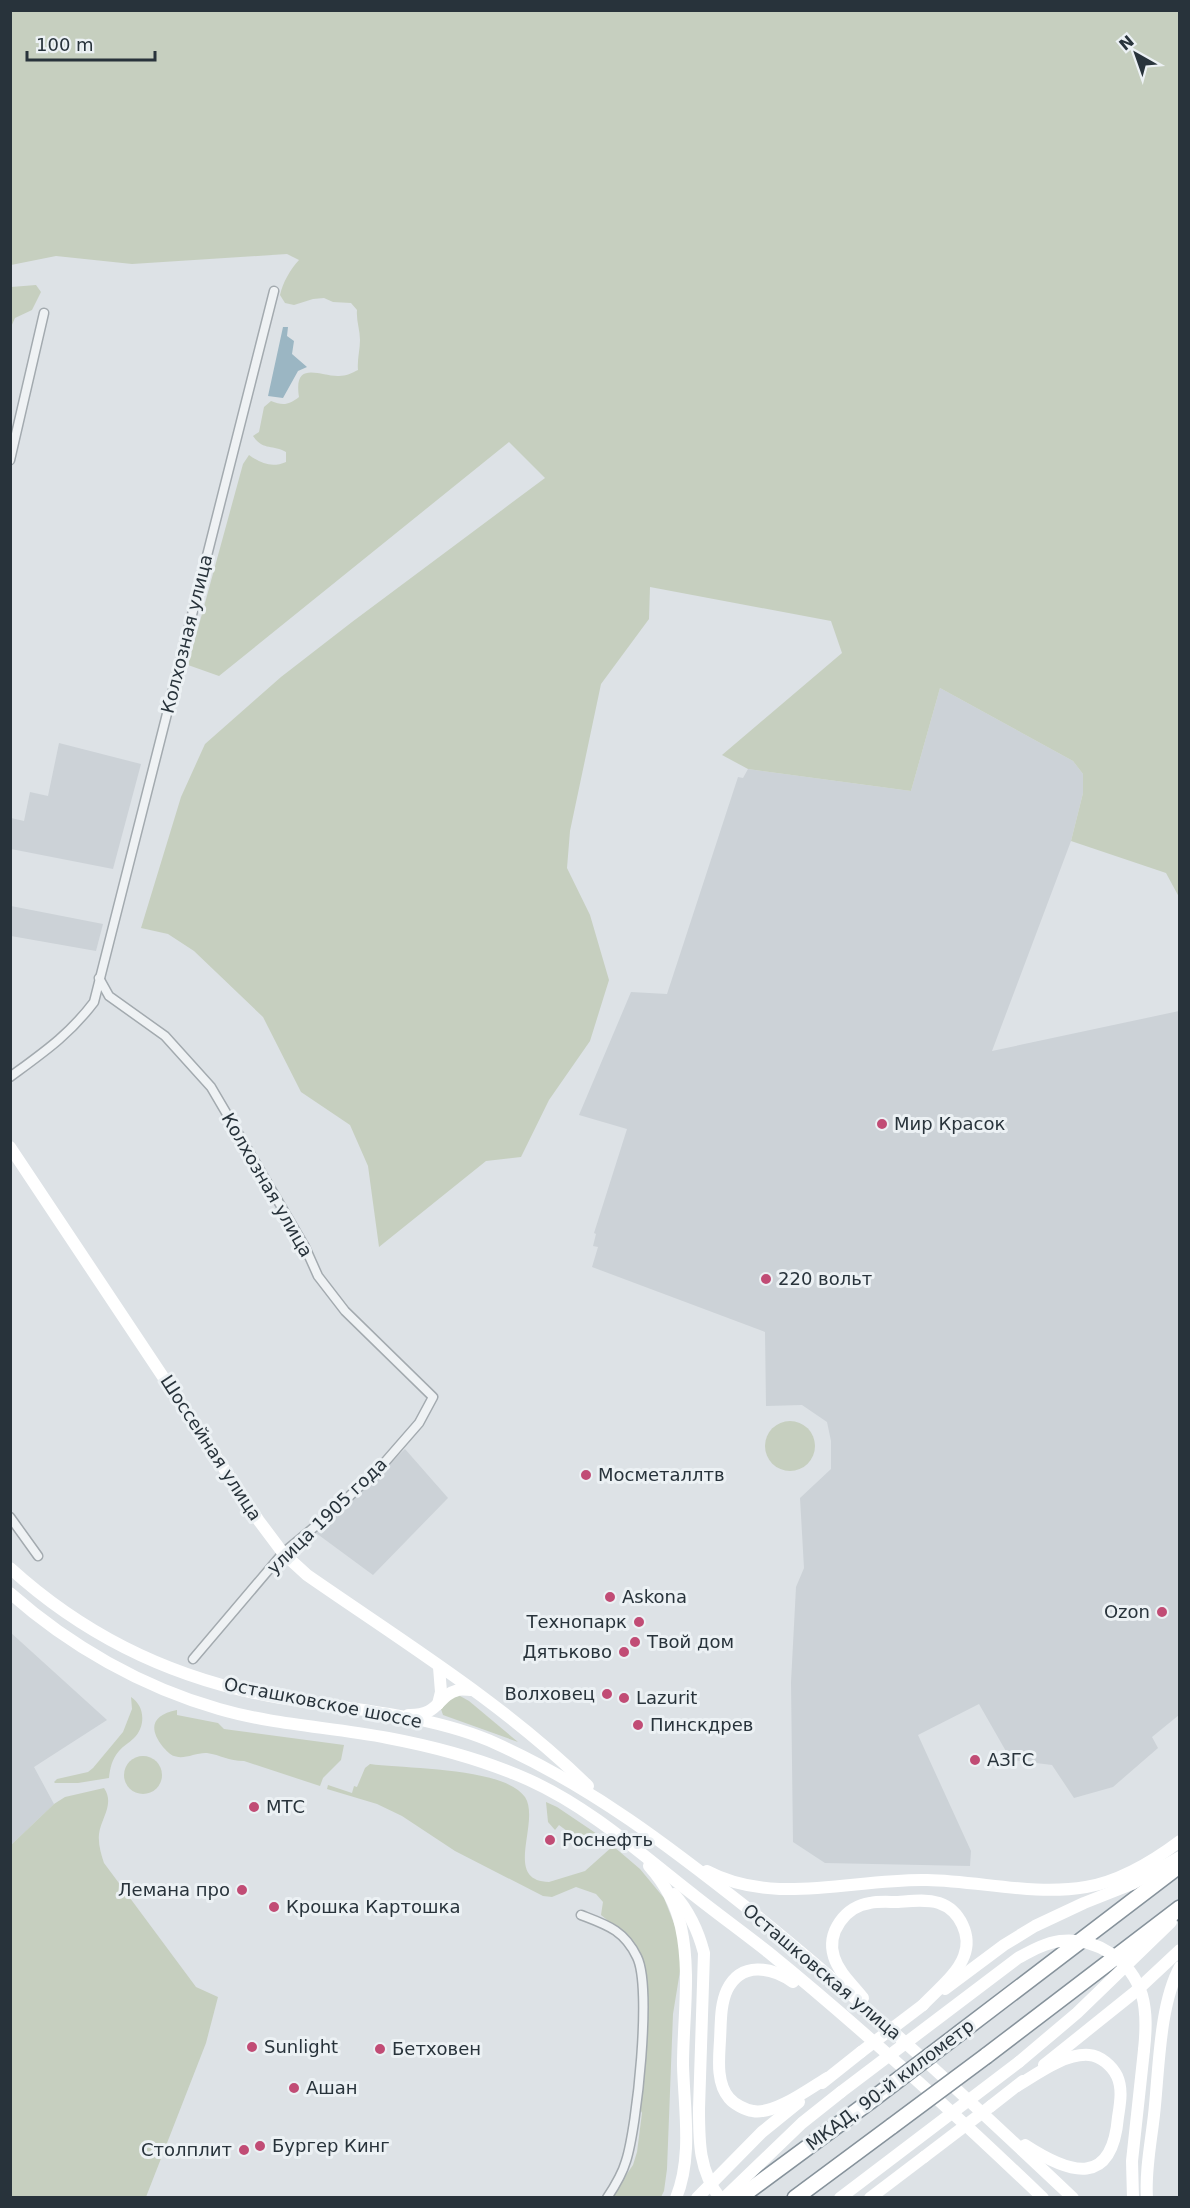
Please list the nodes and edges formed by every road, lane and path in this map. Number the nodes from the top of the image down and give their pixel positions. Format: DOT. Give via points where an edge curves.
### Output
graph roads {
  1 [pos="274,291"];
  2 [pos="44,313"];
  3 [pos="10,460"];
  4 [pos="99,978"];
  5 [pos="109,996"];
  6 [pos="94,1002"];
  7 [pos="10,1077"];
  8 [pos="10,1147"];
  9 [pos="433,1397"];
  10 [pos="10,1517"];
  11 [pos="283,1553"];
  12 [pos="38,1556"];
  13 [pos="10,1568"];
  14 [pos="10,1593"];
  15 [pos="193,1659"];
  16 [pos="439,1667"];
  17 [pos="472,1690"];
  18 [pos="438,1704"];
  19 [pos="392,1715"];
  20 [pos="602,1800"];
  21 [pos="643,1828"];
  22 [pos="626,1841"];
  23 [pos="1179,1841"];
  24 [pos="676,1853"];
  25 [pos="1179,1857"];
  26 [pos="1179,1865"];
  27 [pos="1125,1875"];
  28 [pos="659,1877"];
  29 [pos="1084,1903"];
  30 [pos="1179,1908"];
  31 [pos="581,1914"];
  32 [pos="1179,1914"];
  33 [pos="1179,1950"];
  34 [pos="1179,1967"];
  35 [pos="936,1993"];
  36 [pos="881,2020"];
  37 [pos="860,2030"];
  38 [pos="1032,2076"];
  39 [pos="828,2078"];
  40 [pos="999,2128"];
  41 [pos="999,2156"];
  42 [pos="924,2157"];
  43 [pos="607,2198"];
  44 [pos="676,2198"];
  45 [pos="697,2198"];
  46 [pos="722,2198"];
  47 [pos="739,2198"];
  48 [pos="795,2198"];
  49 [pos="840,2198"];
  50 [pos="870,2198"];
  51 [pos="885,2198"];
  52 [pos="1030,2198"];
  53 [pos="1043,2198"];
  54 [pos="1074,2198"];
  55 [pos="1133,2198"];
  56 [pos="1147,2198"];
  1 -- 4 [label="street, Колхозная улица"];
  2 -- 3 [label="street"];
  4 -- 5 [label="street, Колхозная улица"];
  4 -- 6 [label="street, Колхозная улица"];
  5 -- 6 [label="street"];
  5 -- 9 [label="street, Колхозная улица" via="165,1036 211,1087 318,1276 345,1311"];
  6 -- 7 [label="street, Колхозная улица" via="57,1043"];
  8 -- 11 [label="main road, Шоссейная улица"];
  9 -- 11 [label="street, улица 1905 года" via="419,1423 385,1462"];
  10 -- 12 [label="street"];
  11 -- 15 [label="street, улица 1905 года"];
  11 -- 16 [label="main road, Шоссейная улица" via="307,1575"];
  13 -- 19 [label="main road, Осташковское шоссе" via="84,1626 128,1651 226,1687"];
  14 -- 22 [label="main road, Осташковское шоссе" via="74,1642 118,1668 170,1691 219,1709 388,1738 485,1762 532,1782"];
  16 -- 17 [label="main road, Шоссейная улица"];
  16 -- 18 [label="main road"];
  17 -- 18 [label="main road" via="458,1690"];
  17 -- 20 [label="main road, Шоссейная улица" via="550,1751"];
  18 -- 19 [label="main road" via="430,1712"];
  19 -- 20 [label="main road, Осташковское шоссе" via="493,1742 541,1764"];
  20 -- 21 [label="main road, Осташковское шоссе"];
  21 -- 24 [label="main road, Осташковская улица"];
  22 -- 28 [label="main road"];
  22 -- 37 [label="main road, Осташковская улица" via="766,1950"];
  23 -- 27 [label="main road"];
  24 -- 27 [label="main road" via="726,1879 781,1889 908,1879 1053,1890 1087,1887"];
  24 -- 36 [label="main road, Осташковская улица"];
  25 -- 29 [label="main road" via="1132,1884"];
  26 -- 47 [label="highway, МКАД, 90-й километр, bridge"];
  27 -- 29 [label="main road"];
  28 -- 44 [label="main road" via="673,1900 686,1958 685,2152"];
  28 -- 46 [label="main road, bridge" via="690,1916 704,1953 701,2157 708,2180"];
  29 -- 35 [label="main road" via="1035,1926"];
  30 -- 48 [label="highway, МКАД, 90-й километр, bridge"];
  31 -- 43 [label="street" via="612,1926 637,1957 642,1972 642,2036 632,2132 625,2165"];
  32 -- 49 [label="main road, bridge" via="1077,2013 1019,2062"];
  33 -- 38 [label="main road" via="1135,1992"];
  34 -- 56 [label="main road" via="1164,2022"];
  35 -- 36 [label="main road" via="964,1955 966,1935 959,1918 941,1904 925,1900 859,1906 834,1931 833,1954 838,1967"];
  35 -- 39 [label="main road, bridge"];
  36 -- 40 [label="main road, Осташковская улица"];
  37 -- 39 [label="main road" via="780,1973 755,1969 734,1979 722,2005 719,2064 721,2083 729,2098 754,2112 767,2110"];
  37 -- 41 [label="main road, Осташковская улица"];
  38 -- 40 [label="main road" via="1071,2057 1089,2055 1112,2067 1121,2094 1114,2147 1098,2166 1086,2169 1059,2164"];
  38 -- 42 [label="main road, bridge"];
  39 -- 45 [label="main road" via="762,2132"];
  40 -- 54 [label="main road, Осташковская улица"];
  41 -- 52 [label="main road"];
  41 -- 53 [label="main road, Осташковская улица"];
  42 -- 50 [label="main road"];
  42 -- 51 [label="main road"];
  46 -- 55 [label="main road, bridge" via="802,2123 1018,1958 1044,1945 1074,1941 1105,1949 1128,1967 1137,1982 1145,2012 1132,2161"];
}
